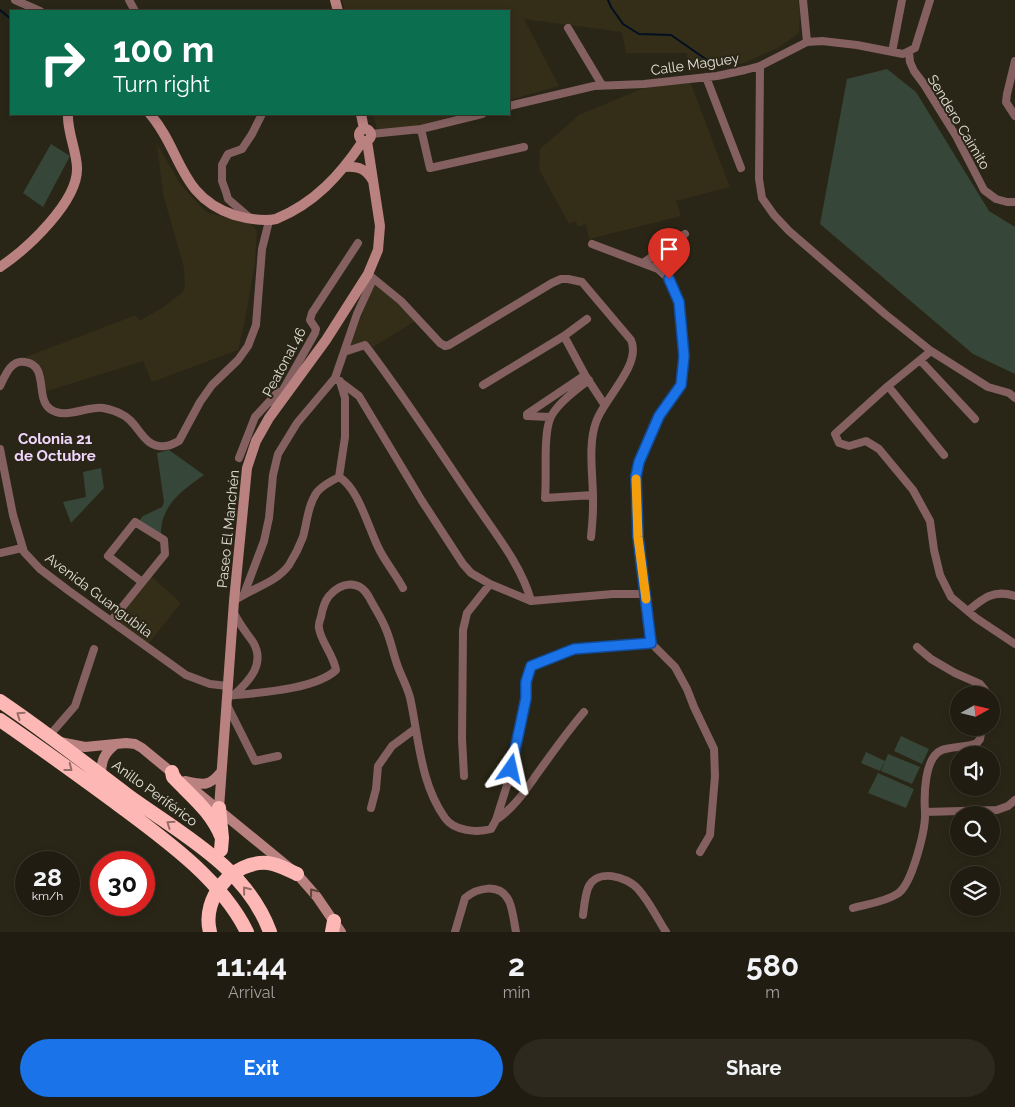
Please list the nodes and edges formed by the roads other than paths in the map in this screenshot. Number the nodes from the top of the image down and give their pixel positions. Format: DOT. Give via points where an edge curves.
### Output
graph roads {
  1 [pos="15,0"];
  2 [pos="803,0"];
  3 [pos="902,0"];
  4 [pos="930,0"];
  5 [pos="38,10"];
  6 [pos="568,28"];
  7 [pos="807,42"];
  8 [pos="892,52"];
  9 [pos="910,52"];
  10 [pos="1015,60"];
  11 [pos="760,66"];
  12 [pos="706,77"];
  13 [pos="602,85"];
  14 [pos="510,106"];
  15 [pos="68,115"];
  16 [pos="151,115"];
  17 [pos="262,115"];
  18 [pos="361,115"];
  19 [pos="478,115"];
  20 [pos="1015,116"];
  21 [pos="421,129"];
  22 [pos="366,136"];
  23 [pos="524,147"];
  24 [pos="345,167"];
  25 [pos="741,168"];
  26 [pos="374,182"];
  27 [pos="1015,202"];
  28 [pos="252,219"];
  29 [pos="269,221"];
  30 [pos="685,234"];
  31 [pos="358,243"];
  32 [pos="592,244"];
  33 [pos="643,263"];
  34 [pos="0,267"];
  35 [pos="371,277"];
  36 [pos="587,319"];
  37 [pos="564,336"];
  38 [pos="932,351"];
  39 [pos="344,352"];
  40 [pos="920,360"];
  41 [pos="587,378"];
  42 [pos="337,379"];
  43 [pos="483,385"];
  44 [pos="0,386"];
  45 [pos="888,386"];
  46 [pos="284,387"];
  47 [pos="1015,398"];
  48 [pos="604,404"];
  49 [pos="550,417"];
  50 [pos="269,418"];
  51 [pos="974,419"];
  52 [pos="0,449"];
  53 [pos="944,455"];
  54 [pos="239,458"];
  55 [pos="339,477"];
  56 [pos="593,495"];
  57 [pos="591,537"];
  58 [pos="22,548"];
  59 [pos="0,553"];
  60 [pos="142,582"];
  61 [pos="490,584"];
  62 [pos="403,588"];
  63 [pos="244,594"];
  64 [pos="646,594"];
  65 [pos="1015,596"];
  66 [pos="531,600"];
  67 [pos="234,606"];
  68 [pos="968,611"];
  69 [pos="111,621"];
  70 [pos="651,643"];
  71 [pos="1015,644"];
  72 [pos="916,646"];
  73 [pos="94,649"];
  74 [pos="982,686"];
  75 [pos="229,696"];
  76 [pos="0,701"];
  77 [pos="584,712"];
  78 [pos="0,720"];
  79 [pos="415,729"];
  80 [pos="981,736"];
  81 [pos="52,738"];
  82 [pos="116,744"];
  83 [pos="278,756"];
  84 [pos="221,772"];
  85 [pos="101,775"];
  86 [pos="177,776"];
  87 [pos="464,776"];
  88 [pos="220,785"];
  89 [pos="200,794"];
  90 [pos="1015,800"];
  91 [pos="219,808"];
  92 [pos="371,808"];
  93 [pos="924,812"];
  94 [pos="133,816"];
  95 [pos="496,820"];
  96 [pos="700,852"];
  97 [pos="297,874"];
  98 [pos="853,908"];
  99 [pos="583,915"];
  100 [pos="336,928"];
  101 [pos="210,932"];
  102 [pos="247,932"];
  103 [pos="268,932"];
  104 [pos="455,932"];
  105 [pos="516,932"];
  106 [pos="666,932"];
  1 -- 5 [label="street"];
  2 -- 7 [label="street"];
  3 -- 8 [label="street"];
  4 -- 9 [label="street" via="919,41"];
  6 -- 13 [label="street"];
  7 -- 8 [label="street, Calle Maguey" via="831,42"];
  7 -- 11 [label="street, Calle Maguey"];
  8 -- 9 [label="street, Calle Maguey"];
  9 -- 27 [label="street, Sendero Caimito" via="914,71 956,136 984,190 996,199"];
  10 -- 20 [label="street" via="1006,102"];
  11 -- 12 [label="street, Calle Maguey"];
  11 -- 38 [label="street" via="759,179 762,198 789,231"];
  12 -- 13 [label="street, Calle Maguey"];
  12 -- 25 [label="street"];
  13 -- 14 [label="street, Calle Maguey"];
  15 -- 34 [label="street" via="77,167 69,198 40,233"];
  16 -- 28 [label="street" via="160,125 193,187 218,208"];
  17 -- 28 [label="street" via="242,149 228,154 222,165 222,181 228,198"];
  18 -- 22 [label="street, Paseo El Manchén"];
  19 -- 21 [label="street"];
  21 -- 22 [label="street"];
  21 -- 23 [label="street" via="430,168"];
  22 -- 24 [label="street"];
  22 -- 26 [label="street, Paseo El Manchén"];
  24 -- 26 [label="street" via="363,169"];
  24 -- 29 [label="street" via="316,195 282,217"];
  26 -- 35 [label="street, Paseo El Manchén" via="380,226"];
  28 -- 29 [label="street"];
  29 -- 44 [label="street" via="262,249 256,326 248,346 212,385 180,441 164,447 154,444 142,437 135,423 122,414 102,408 67,413 50,409 36,367 29,362 22,361 12,366"];
  30 -- 33 [label="street"];
  31 -- 46 [label="street, Peatonal 46" via="312,313 310,320 316,329"];
  32 -- 33 [label="street"];
  33 -- 64 [label="street" via="658,269 669,279 679,302 684,356 681,385 659,416 636,476 638,537"];
  35 -- 39 [label="street"];
  35 -- 48 [label="street" via="401,301 445,346 552,283 568,279 582,282 634,346 632,359"];
  35 -- 50 [label="street, Paseo El Manchén"];
  36 -- 37 [label="street"];
  37 -- 41 [label="street"];
  37 -- 43 [label="street"];
  38 -- 40 [label="street"];
  38 -- 47 [label="street" via="988,387"];
  39 -- 42 [label="street"];
  39 -- 66 [label="street" via="365,345 426,428 527,586"];
  40 -- 45 [label="street"];
  40 -- 51 [label="street"];
  41 -- 48 [label="street"];
  41 -- 49 [label="street"];
  41 -- 49 [label="street" via="527,414"];
  42 -- 55 [label="street" via="345,398 345,437"];
  42 -- 61 [label="street" via="359,396 463,564"];
  42 -- 63 [label="street" via="297,423 278,454 272,475 264,541"];
  45 -- 53 [label="street"];
  45 -- 68 [label="street" via="835,434 836,438 839,443 849,446 866,441 879,449 913,490 930,521 940,575 951,597"];
  46 -- 50 [label="street, Peatonal 46"];
  46 -- 54 [label="street" via="255,417"];
  48 -- 56 [label="street" via="595,422 593,438"];
  49 -- 56 [label="street" via="545,498"];
  50 -- 67 [label="street, Paseo El Manchén" via="256,441 247,468"];
  52 -- 58 [label="street, Avenida Guangubila"];
  55 -- 62 [label="street" via="347,481 380,552"];
  55 -- 63 [label="street" via="317,492 302,539 289,565 276,578"];
  56 -- 57 [label="street"];
  58 -- 59 [label="street"];
  58 -- 69 [label="street, Avenida Guangubila" via="40,569"];
  60 -- 60 [label="street" via="165,554 164,540 135,522 108,556"];
  60 -- 69 [label="street"];
  61 -- 66 [label="street"];
  61 -- 87 [label="street" via="467,613 463,630"];
  63 -- 67 [label="street"];
  64 -- 66 [label="street"];
  64 -- 70 [label="street"];
  65 -- 68 [label="street" via="992,595"];
  67 -- 75 [label="street, Paseo El Manchén"];
  67 -- 75 [label="street" via="243,631 254,645 258,657 255,670 246,683"];
  68 -- 71 [label="street"];
  69 -- 75 [label="street, Avenida Guangubila" via="186,675"];
  70 -- 95 [label="street" via="574,649 531,666 508,782"];
  70 -- 96 [label="street" via="675,667 714,749 710,835"];
  72 -- 74 [label="street" via="939,664"];
  73 -- 81 [label="street" via="75,706"];
  75 -- 79 [label="street, Avenida Guangubila" via="299,686 330,676 336,670 319,628 322,613 328,598 339,587 349,584 358,586 367,594 386,628 411,700"];
  75 -- 83 [label="street" via="255,761"];
  75 -- 84 [label="street, Paseo El Manchén"];
  81 -- 76 [label="highway, Anillo Periférico, one-way"];
  77 -- 95 [label="street" via="523,794 506,814"];
  78 -- 94 [label="highway, one-way"];
  79 -- 92 [label="street" via="392,746 378,766"];
  79 -- 95 [label="street" via="424,774 447,820 457,827 482,831 491,829"];
  80 -- 93 [label="street" via="977,743 936,754 925,779"];
  81 -- 82 [label="street" via="85,747"];
  81 -- 85 [label="highway, Anillo Periférico"];
  82 -- 85 [label="street" via="104,756"];
  82 -- 86 [label="street" via="135,744"];
  84 -- 86 [label="street" via="206,784"];
  84 -- 88 [label="street, Paseo El Manchén"];
  103 -- 85 [label="highway, Anillo Periférico, one-way" via="257,905 244,887 210,852"];
  86 -- 89 [label="street"];
  86 -- 91 [label="highway" via="173,777 216,822 222,844"];
  88 -- 89 [label="street" via="216,792"];
  88 -- 91 [label="street, Paseo El Manchén"];
  89 -- 91 [label="street"];
  90 -- 93 [label="street" via="997,810"];
  91 -- 97 [label="street"];
  93 -- 98 [label="street" via="922,840 902,891"];
  94 -- 102 [label="highway" via="220,892 241,918"];
  94 -- 103 [label="highway" via="184,849"];
  100 -- 97 [label="street, one-way"];
  97 -- 101 [label="highway" via="269,863 241,868 228,877 210,903"];
  99 -- 106 [label="street" via="588,888 600,877 611,876 632,883 639,890"];
  104 -- 105 [label="street" via="465,898 481,888 500,891 506,896"];
}
